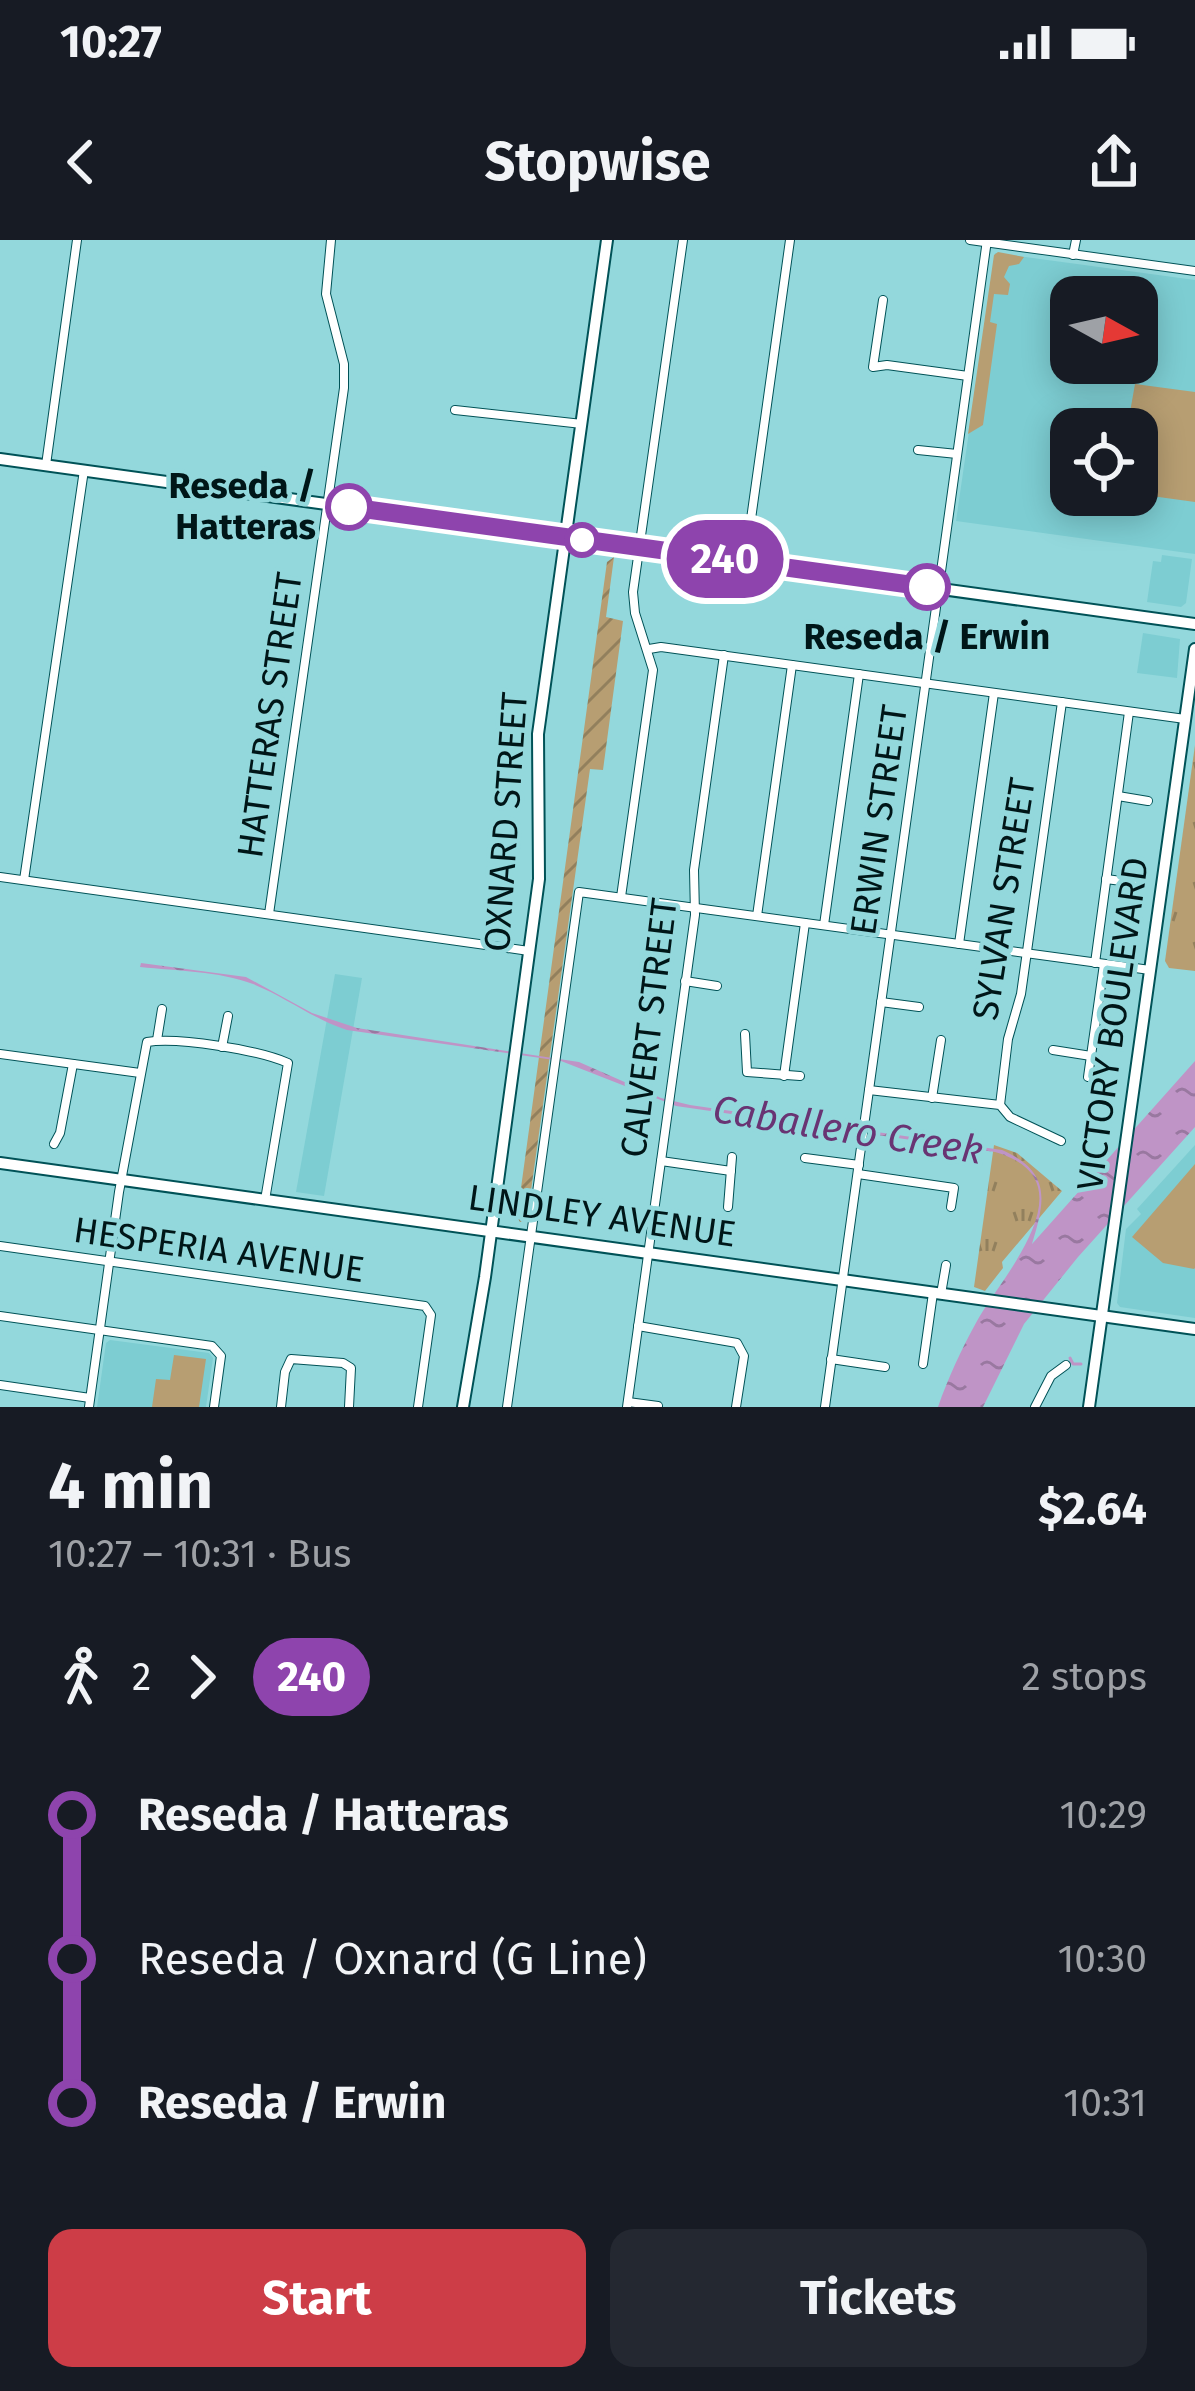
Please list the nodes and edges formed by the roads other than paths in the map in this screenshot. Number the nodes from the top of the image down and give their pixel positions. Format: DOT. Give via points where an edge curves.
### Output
graph roads {
  1 [pos="77,240"];
  2 [pos="332,240"];
  3 [pos="607,240"];
  4 [pos="682,240"];
  5 [pos="790,240"];
  6 [pos="970,240"];
  7 [pos="1076,240"];
  8 [pos="987,241"];
  9 [pos="1073,255"];
  10 [pos="1195,272"];
  11 [pos="883,300"];
  12 [pos="968,376"];
  13 [pos="455,410"];
  14 [pos="582,424"];
  15 [pos="918,450"];
  16 [pos="957,454"];
  17 [pos="0,459"];
  18 [pos="46,465"];
  19 [pos="84,470"];
  20 [pos="328,504"];
  21 [pos="566,537"];
  22 [pos="639,548"];
  23 [pos="745,562"];
  24 [pos="939,589"];
  25 [pos="1195,624"];
  26 [pos="649,649"];
  27 [pos="1195,649"];
  28 [pos="724,655"];
  29 [pos="792,664"];
  30 [pos="859,674"];
  31 [pos="926,683"];
  32 [pos="994,692"];
  33 [pos="1062,702"];
  34 [pos="1129,712"];
  35 [pos="1185,719"];
  36 [pos="1118,796"];
  37 [pos="1148,801"];
  38 [pos="0,877"];
  39 [pos="1106,878"];
  40 [pos="24,880"];
  41 [pos="1137,883"];
  42 [pos="621,897"];
  43 [pos="695,908"];
  44 [pos="268,914"];
  45 [pos="757,916"];
  46 [pos="805,923"];
  47 [pos="824,926"];
  48 [pos="891,934"];
  49 [pos="959,944"];
  50 [pos="529,951"];
  51 [pos="1027,953"];
  52 [pos="1100,964"];
  53 [pos="1150,970"];
  54 [pos="686,981"];
  55 [pos="717,986"];
  56 [pos="881,1002"];
  57 [pos="919,1007"];
  58 [pos="162,1010"];
  59 [pos="228,1016"];
  60 [pos="745,1034"];
  61 [pos="940,1040"];
  62 [pos="152,1041"];
  63 [pos="223,1048"];
  64 [pos="1053,1050"];
  65 [pos="0,1054"];
  66 [pos="1091,1056"];
  67 [pos="73,1064"];
  68 [pos="140,1073"];
  69 [pos="784,1076"];
  70 [pos="800,1076"];
  71 [pos="1088,1077"];
  72 [pos="869,1090"];
  73 [pos="932,1099"];
  74 [pos="1000,1105"];
  75 [pos="1061,1141"];
  76 [pos="55,1144"];
  77 [pos="732,1156"];
  78 [pos="805,1158"];
  79 [pos="660,1161"];
  80 [pos="0,1163"];
  81 [pos="858,1170"];
  82 [pos="731,1171"];
  83 [pos="121,1180"];
  84 [pos="265,1199"];
  85 [pos="728,1207"];
  86 [pos="951,1207"];
  87 [pos="491,1232"];
  88 [pos="531,1237"];
  89 [pos="0,1246"];
  90 [pos="648,1253"];
  91 [pos="109,1262"];
  92 [pos="946,1265"];
  93 [pos="842,1280"];
  94 [pos="937,1293"];
  95 [pos="0,1316"];
  96 [pos="1102,1316"];
  97 [pos="638,1326"];
  98 [pos="1195,1329"];
  99 [pos="99,1330"];
  100 [pos="831,1359"];
  101 [pos="923,1364"];
  102 [pos="1066,1365"];
  103 [pos="884,1367"];
  104 [pos="0,1385"];
  105 [pos="89,1403"];
  106 [pos="627,1404"];
  107 [pos="658,1406"];
  108 [pos="214,1407"];
  109 [pos="281,1407"];
  110 [pos="349,1407"];
  111 [pos="418,1407"];
  112 [pos="463,1407"];
  113 [pos="507,1407"];
  114 [pos="736,1407"];
  115 [pos="825,1407"];
  116 [pos="1035,1407"];
  117 [pos="1089,1407"];
  1 -- 18 [label="street"];
  2 -- 20 [label="street, HATTERAS STREET" via="326,294 345,374"];
  3 -- 14 [label="main road, OXNARD STREET"];
  4 -- 22 [label="street"];
  5 -- 23 [label="street"];
  6 -- 8 [label="street"];
  7 -- 9 [label="street"];
  8 -- 9 [label="street"];
  8 -- 12 [label="street, ERWIN STREET"];
  9 -- 10 [label="street"];
  11 -- 12 [label="street" via="874,367"];
  12 -- 16 [label="street, ERWIN STREET"];
  13 -- 14 [label="street"];
  14 -- 21 [label="main road, OXNARD STREET"];
  15 -- 16 [label="street"];
  16 -- 24 [label="street, ERWIN STREET"];
  17 -- 18 [label="main road"];
  18 -- 19 [label="main road"];
  19 -- 20 [label="main road"];
  19 -- 40 [label="street"];
  20 -- 21 [label="main road"];
  20 -- 44 [label="street, HATTERAS STREET"];
  21 -- 22 [label="main road"];
  21 -- 50 [label="main road, OXNARD STREET" via="538,734 540,865"];
  22 -- 23 [label="main road"];
  22 -- 26 [label="street" via="634,605"];
  23 -- 24 [label="main road"];
  24 -- 25 [label="main road"];
  24 -- 31 [label="street, ERWIN STREET"];
  26 -- 28 [label="street"];
  26 -- 42 [label="street" via="653,670"];
  27 -- 35 [label="main road, VICTORY BOULEVARD"];
  28 -- 29 [label="street"];
  28 -- 43 [label="street, CALVERT STREET"];
  29 -- 30 [label="street"];
  29 -- 45 [label="street"];
  30 -- 31 [label="street"];
  30 -- 47 [label="street"];
  31 -- 32 [label="street"];
  31 -- 48 [label="street, ERWIN STREET"];
  32 -- 33 [label="street"];
  32 -- 49 [label="street"];
  33 -- 34 [label="street"];
  33 -- 51 [label="street, SYLVAN STREET"];
  34 -- 35 [label="street"];
  34 -- 36 [label="street"];
  35 -- 53 [label="main road, VICTORY BOULEVARD"];
  36 -- 37 [label="street"];
  36 -- 39 [label="street"];
  38 -- 40 [label="street"];
  39 -- 41 [label="street"];
  39 -- 52 [label="street"];
  40 -- 44 [label="street"];
  42 -- 43 [label="street"];
  42 -- 88 [label="street" via="579,892"];
  43 -- 45 [label="street"];
  43 -- 54 [label="street, CALVERT STREET"];
  44 -- 50 [label="street"];
  45 -- 46 [label="street"];
  46 -- 47 [label="street"];
  46 -- 69 [label="street"];
  47 -- 48 [label="street"];
  48 -- 49 [label="street"];
  48 -- 56 [label="street, ERWIN STREET"];
  49 -- 51 [label="street"];
  50 -- 87 [label="main road, OXNARD STREET"];
  51 -- 52 [label="street"];
  51 -- 74 [label="street, SYLVAN STREET"];
  52 -- 53 [label="street"];
  52 -- 66 [label="street"];
  53 -- 96 [label="main road, VICTORY BOULEVARD"];
  54 -- 55 [label="street"];
  54 -- 79 [label="street, CALVERT STREET"];
  56 -- 57 [label="street"];
  56 -- 72 [label="street, ERWIN STREET"];
  58 -- 62 [label="street"];
  59 -- 63 [label="street"];
  60 -- 69 [label="street" via="747,1072"];
  61 -- 73 [label="street"];
  62 -- 63 [label="street"];
  62 -- 68 [label="street"];
  63 -- 84 [label="street" via="288,1063"];
  64 -- 66 [label="street"];
  65 -- 67 [label="street"];
  66 -- 71 [label="street"];
  67 -- 68 [label="street"];
  67 -- 76 [label="street"];
  68 -- 83 [label="street"];
  69 -- 70 [label="street"];
  72 -- 73 [label="street"];
  72 -- 81 [label="street, ERWIN STREET"];
  73 -- 74 [label="street"];
  74 -- 75 [label="street"];
  77 -- 82 [label="street"];
  78 -- 81 [label="street"];
  79 -- 82 [label="street"];
  79 -- 90 [label="street, CALVERT STREET"];
  80 -- 83 [label="main road, LINDLEY AVENUE"];
  81 -- 86 [label="street" via="954,1188"];
  81 -- 93 [label="street, ERWIN STREET"];
  82 -- 85 [label="street"];
  83 -- 84 [label="main road, LINDLEY AVENUE"];
  83 -- 91 [label="street"];
  84 -- 87 [label="main road, LINDLEY AVENUE"];
  87 -- 88 [label="main road, LINDLEY AVENUE"];
  87 -- 112 [label="main road, OXNARD STREET"];
  88 -- 90 [label="main road, LINDLEY AVENUE"];
  88 -- 113 [label="street"];
  89 -- 91 [label="street, HESPERIA AVENUE"];
  90 -- 93 [label="main road, LINDLEY AVENUE"];
  90 -- 97 [label="street, CALVERT STREET"];
  91 -- 99 [label="street"];
  91 -- 111 [label="street, HESPERIA AVENUE" via="429,1309"];
  92 -- 94 [label="street"];
  93 -- 94 [label="main road, LINDLEY AVENUE"];
  93 -- 100 [label="street, ERWIN STREET"];
  94 -- 96 [label="main road, LINDLEY AVENUE"];
  94 -- 101 [label="street"];
  95 -- 99 [label="street"];
  96 -- 98 [label="main road, LINDLEY AVENUE"];
  96 -- 117 [label="main road, VICTORY BOULEVARD"];
  97 -- 106 [label="street, CALVERT STREET"];
  97 -- 114 [label="street" via="741,1347"];
  99 -- 105 [label="street"];
  99 -- 108 [label="street" via="218,1349"];
  100 -- 103 [label="street"];
  100 -- 115 [label="street, ERWIN STREET"];
  102 -- 116 [label="street"];
  104 -- 105 [label="street"];
  106 -- 107 [label="street"];
  109 -- 110 [label="street" via="291,1359 348,1365"];
}
